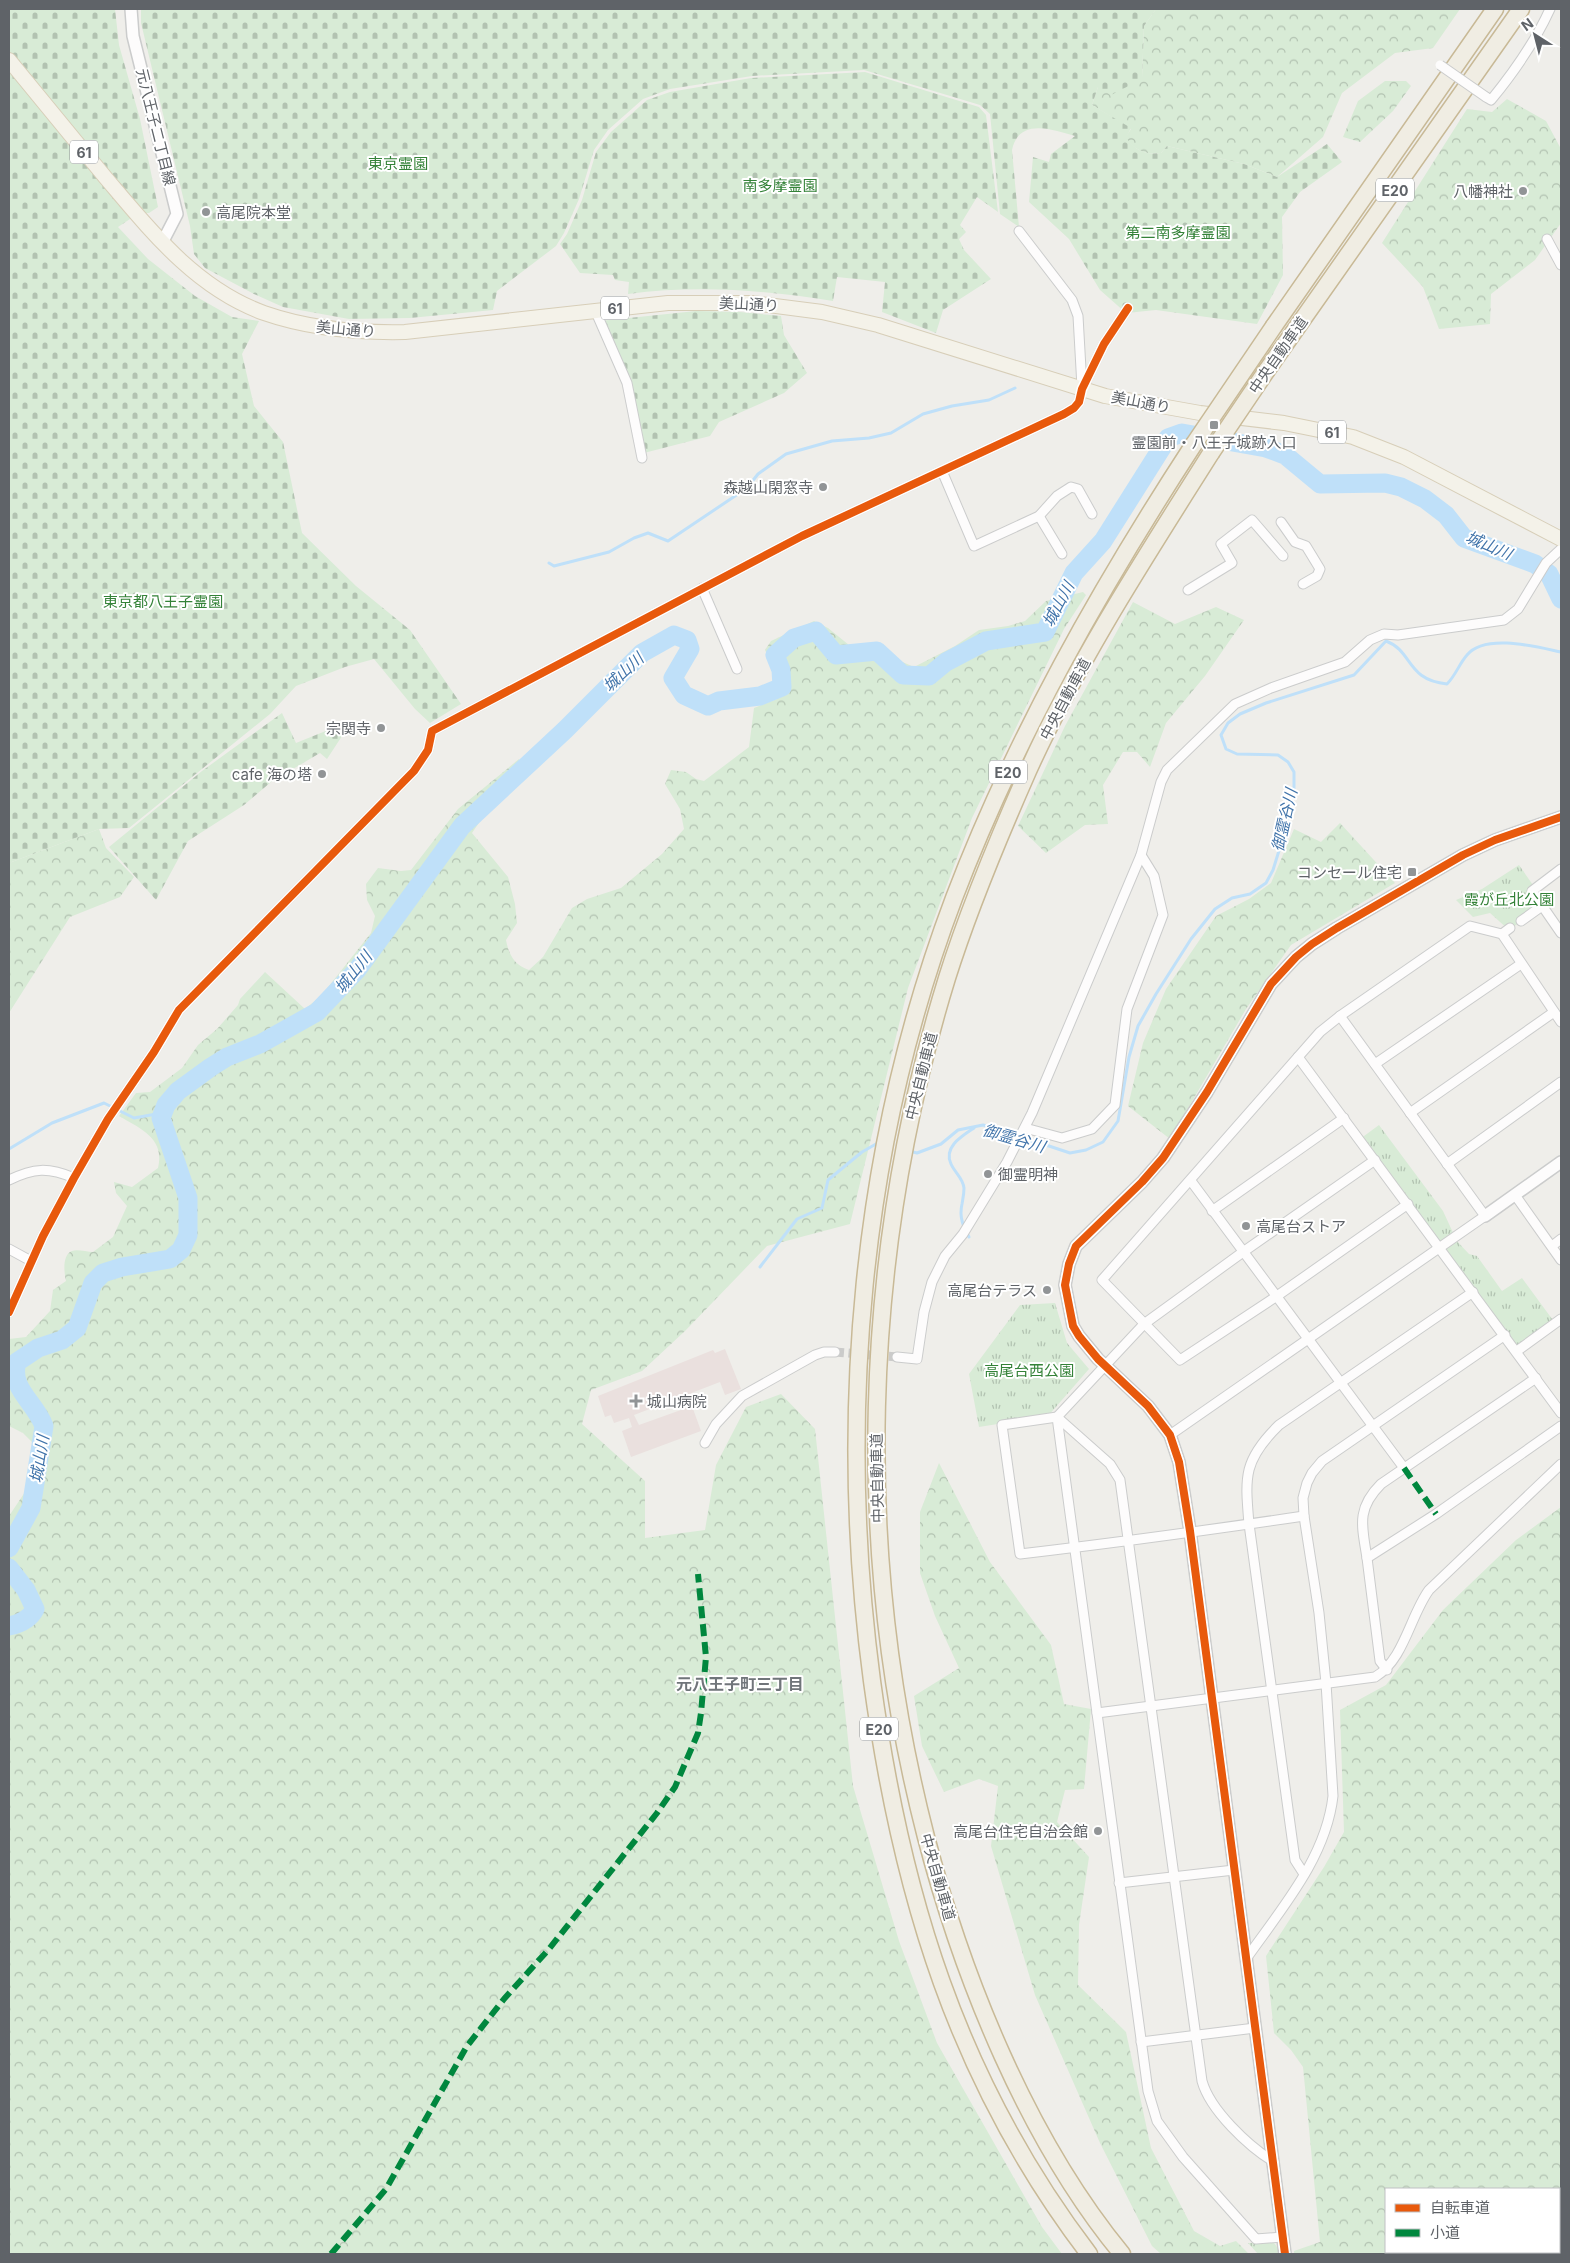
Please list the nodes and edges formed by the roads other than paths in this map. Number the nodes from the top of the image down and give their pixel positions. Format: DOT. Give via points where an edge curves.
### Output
graph roads {
  1 [pos="131,9"];
  2 [pos="1495,9"];
  3 [pos="1521,9"];
  4 [pos="1550,9"];
  5 [pos="9,60"];
  6 [pos="1438,64"];
  7 [pos="1019,231"];
  8 [pos="1547,239"];
  9 [pos="162,243"];
  10 [pos="1561,265"];
  11 [pos="1128,308"];
  12 [pos="594,310"];
  13 [pos="1082,389"];
  14 [pos="642,458"];
  15 [pos="942,471"];
  16 [pos="1092,514"];
  17 [pos="1039,516"];
  18 [pos="1281,522"];
  19 [pos="1561,539"];
  20 [pos="1561,549"];
  21 [pos="1062,554"];
  22 [pos="1283,556"];
  23 [pos="1303,584"];
  24 [pos="702,588"];
  25 [pos="1188,590"];
  26 [pos="737,670"];
  27 [pos="1561,817"];
  28 [pos="1141,855"];
  29 [pos="1561,869"];
  30 [pos="1542,906"];
  31 [pos="1521,921"];
  32 [pos="1510,928"];
  33 [pos="1561,933"];
  34 [pos="1502,934"];
  35 [pos="1521,964"];
  36 [pos="1554,1012"];
  37 [pos="1340,1016"];
  38 [pos="1561,1022"];
  39 [pos="1298,1057"];
  40 [pos="1375,1064"];
  41 [pos="1561,1082"];
  42 [pos="1410,1113"];
  43 [pos="1344,1118"];
  44 [pos="1023,1131"];
  45 [pos="1375,1160"];
  46 [pos="1561,1162"];
  47 [pos="1447,1164"];
  48 [pos="74,1178"];
  49 [pos="9,1180"];
  50 [pos="1191,1181"];
  51 [pos="1515,1195"];
  52 [pos="1408,1204"];
  53 [pos="1212,1210"];
  54 [pos="1485,1216"];
  55 [pos="1561,1240"];
  56 [pos="1552,1246"];
  57 [pos="1440,1248"];
  58 [pos="9,1249"];
  59 [pos="1243,1252"];
  60 [pos="1561,1260"];
  61 [pos="31,1261"];
  62 [pos="1473,1292"];
  63 [pos="1277,1296"];
  64 [pos="9,1312"];
  65 [pos="1561,1320"];
  66 [pos="1144,1324"];
  67 [pos="1505,1335"];
  68 [pos="1309,1339"];
  69 [pos="1516,1351"];
  70 [pos="835,1352"];
  71 [pos="897,1358"];
  72 [pos="1104,1365"];
  73 [pos="1536,1378"];
  74 [pos="1341,1382"];
  75 [pos="1561,1413"];
  76 [pos="1057,1416"];
  77 [pos="1373,1426"];
  78 [pos="1561,1426"];
  79 [pos="1170,1435"];
  80 [pos="705,1443"];
  81 [pos="1561,1464"];
  82 [pos="1404,1468"];
  83 [pos="1304,1516"];
  84 [pos="1249,1524"];
  85 [pos="1190,1531"];
  86 [pos="1127,1540"];
  87 [pos="1075,1548"];
  88 [pos="1367,1558"];
  89 [pos="1387,1670"];
  90 [pos="1326,1683"];
  91 [pos="1272,1689"];
  92 [pos="1211,1697"];
  93 [pos="1151,1705"];
  94 [pos="1097,1713"];
  95 [pos="1234,1870"];
  96 [pos="1304,1874"];
  97 [pos="1174,1877"];
  98 [pos="1119,1883"];
  99 [pos="1246,1959"];
  100 [pos="1255,2028"];
  101 [pos="1196,2036"];
  102 [pos="1141,2042"];
  103 [pos="1274,2162"];
  104 [pos="1282,2238"];
  105 [pos="1089,2254"];
  106 [pos="1122,2254"];
  107 [pos="1285,2254"];
  1 -- 9 [label="street, 元八王子二丁目線" via="134,36 177,214"];
  2 -- 105 [label="highway, 中央自動車道 / E20, bridge" via="1274,326 1149,513 1023,738 953,901 926,982 882,1159 862,1310 856,1396 857,1470 859,1551 868,1649 895,1821 922,1923 955,2022 1015,2143"];
  3 -- 106 [label="highway, 中央自動車道 / E20, bridge" via="1211,453 1132,577 1081,668 1030,766 973,905 948,975 927,1050 901,1163 879,1337 876,1432 883,1593 902,1731 932,1860 957,1943 984,2012 1016,2085 1043,2134 1070,2180"];
  4 -- 6 [label="street, bridge" via="1542,26 1491,100"];
  5 -- 9 [label="main road, 美山通り / 61"];
  7 -- 13 [label="street" via="1072,300 1078,316"];
  8 -- 10 [label="street"];
  9 -- 12 [label="main road, 美山通り / 61" via="206,282 262,312 335,330 405,332"];
  11 -- 13 [label="street" via="1111,332"];
  12 -- 13 [label="main road, 美山通り / 61" via="701,302 797,308 878,325"];
  12 -- 14 [label="street" via="627,383"];
  13 -- 15 [label="street" via="1079,402 1064,414"];
  13 -- 19 [label="main road, 美山通り / 61" via="1143,404 1284,423 1354,437 1404,457"];
  15 -- 17 [label="street" via="974,546"];
  15 -- 24 [label="street" via="831,522"];
  16 -- 17 [label="street" via="1078,489 1071,487 1057,496"];
  17 -- 21 [label="street"];
  18 -- 23 [label="street" via="1295,542 1306,546 1320,569 1317,576"];
  20 -- 28 [label="street" via="1538,574 1518,609 1504,620 1398,635 1384,634 1370,640 1345,662 1235,704 1166,770"];
  22 -- 25 [label="street" via="1252,520 1221,544 1232,563"];
  24 -- 26 [label="street"];
  24 -- 48 [label="street" via="432,731 428,750 414,771 179,1010"];
  27 -- 72 [label="street" via="1463,855 1312,944 1271,984 1207,1092 1163,1158 1076,1246 1065,1285 1073,1326"];
  28 -- 44 [label="street"];
  28 -- 44 [label="street" via="1154,876 1163,915 1127,1009 1115,1105 1092,1129 1062,1138"];
  29 -- 30 [label="street" via="1532,891"];
  30 -- 31 [label="street"];
  30 -- 33 [label="street"];
  32 -- 34 [label="street"];
  34 -- 35 [label="street"];
  34 -- 37 [label="street" via="1470,926"];
  35 -- 36 [label="street"];
  35 -- 40 [label="street"];
  36 -- 38 [label="street"];
  36 -- 42 [label="street"];
  37 -- 39 [label="street" via="1320,1032"];
  37 -- 40 [label="street"];
  39 -- 43 [label="street"];
  39 -- 50 [label="street"];
  40 -- 42 [label="street"];
  41 -- 47 [label="street"];
  42 -- 47 [label="street"];
  43 -- 45 [label="street"];
  43 -- 53 [label="street"];
  44 -- 71 [label="street" via="932,1282 917,1360"];
  45 -- 52 [label="street"];
  45 -- 59 [label="street"];
  46 -- 51 [label="street"];
  47 -- 54 [label="street"];
  48 -- 49 [label="street" via="56,1170 41,1170"];
  48 -- 61 [label="street"];
  50 -- 53 [label="street"];
  50 -- 66 [label="street" via="1102,1280"];
  51 -- 54 [label="street"];
  51 -- 56 [label="street"];
  52 -- 57 [label="street"];
  52 -- 63 [label="street"];
  53 -- 59 [label="street"];
  54 -- 57 [label="street"];
  55 -- 56 [label="street"];
  56 -- 60 [label="street"];
  57 -- 62 [label="street"];
  57 -- 68 [label="street"];
  58 -- 61 [label="street"];
  59 -- 63 [label="street"];
  59 -- 66 [label="street"];
  61 -- 64 [label="street"];
  62 -- 67 [label="street"];
  62 -- 74 [label="street"];
  63 -- 66 [label="street" via="1180,1360"];
  63 -- 68 [label="street"];
  65 -- 69 [label="street"];
  66 -- 72 [label="street"];
  67 -- 69 [label="street"];
  67 -- 77 [label="street"];
  68 -- 74 [label="street"];
  68 -- 79 [label="street"];
  69 -- 73 [label="street"];
  70 -- 80 [label="street" via="815,1355 742,1396 716,1424"];
  72 -- 76 [label="street"];
  72 -- 79 [label="street" via="1148,1406"];
  73 -- 75 [label="street"];
  73 -- 82 [label="street"];
  74 -- 77 [label="street"];
  74 -- 84 [label="street" via="1279,1425 1256,1449 1246,1488"];
  76 -- 86 [label="street" via="1110,1464 1120,1480"];
  76 -- 87 [label="street"];
  76 -- 87 [label="street" via="1002,1425 1020,1554"];
  77 -- 82 [label="street"];
  77 -- 83 [label="street" via="1322,1461 1312,1473 1303,1498"];
  78 -- 88 [label="street"];
  79 -- 85 [label="street" via="1179,1462"];
  81 -- 89 [label="street" via="1429,1590"];
  82 -- 88 [label="street" via="1381,1484 1364,1505 1362,1524"];
  83 -- 84 [label="street"];
  83 -- 90 [label="street"];
  84 -- 85 [label="street"];
  84 -- 91 [label="street"];
  85 -- 86 [label="street"];
  85 -- 92 [label="street"];
  86 -- 87 [label="street"];
  86 -- 93 [label="street"];
  87 -- 94 [label="street"];
  88 -- 89 [label="street" via="1380,1661"];
  89 -- 90 [label="street" via="1375,1677"];
  90 -- 91 [label="street"];
  90 -- 96 [label="street" via="1333,1796 1319,1850"];
  91 -- 92 [label="street"];
  91 -- 96 [label="street" via="1295,1860"];
  92 -- 93 [label="street"];
  92 -- 95 [label="street"];
  93 -- 94 [label="street"];
  93 -- 97 [label="street"];
  94 -- 98 [label="street"];
  95 -- 97 [label="street"];
  95 -- 99 [label="street"];
  96 -- 99 [label="street"];
  97 -- 98 [label="street"];
  97 -- 101 [label="street"];
  98 -- 102 [label="street"];
  99 -- 100 [label="street"];
  100 -- 101 [label="street"];
  100 -- 103 [label="street"];
  101 -- 102 [label="street"];
  101 -- 103 [label="street" via="1201,2076 1208,2097 1248,2144"];
  102 -- 104 [label="street" via="1148,2091 1157,2121 1182,2157 1256,2239"];
  103 -- 104 [label="street"];
  104 -- 107 [label="street"];
}
